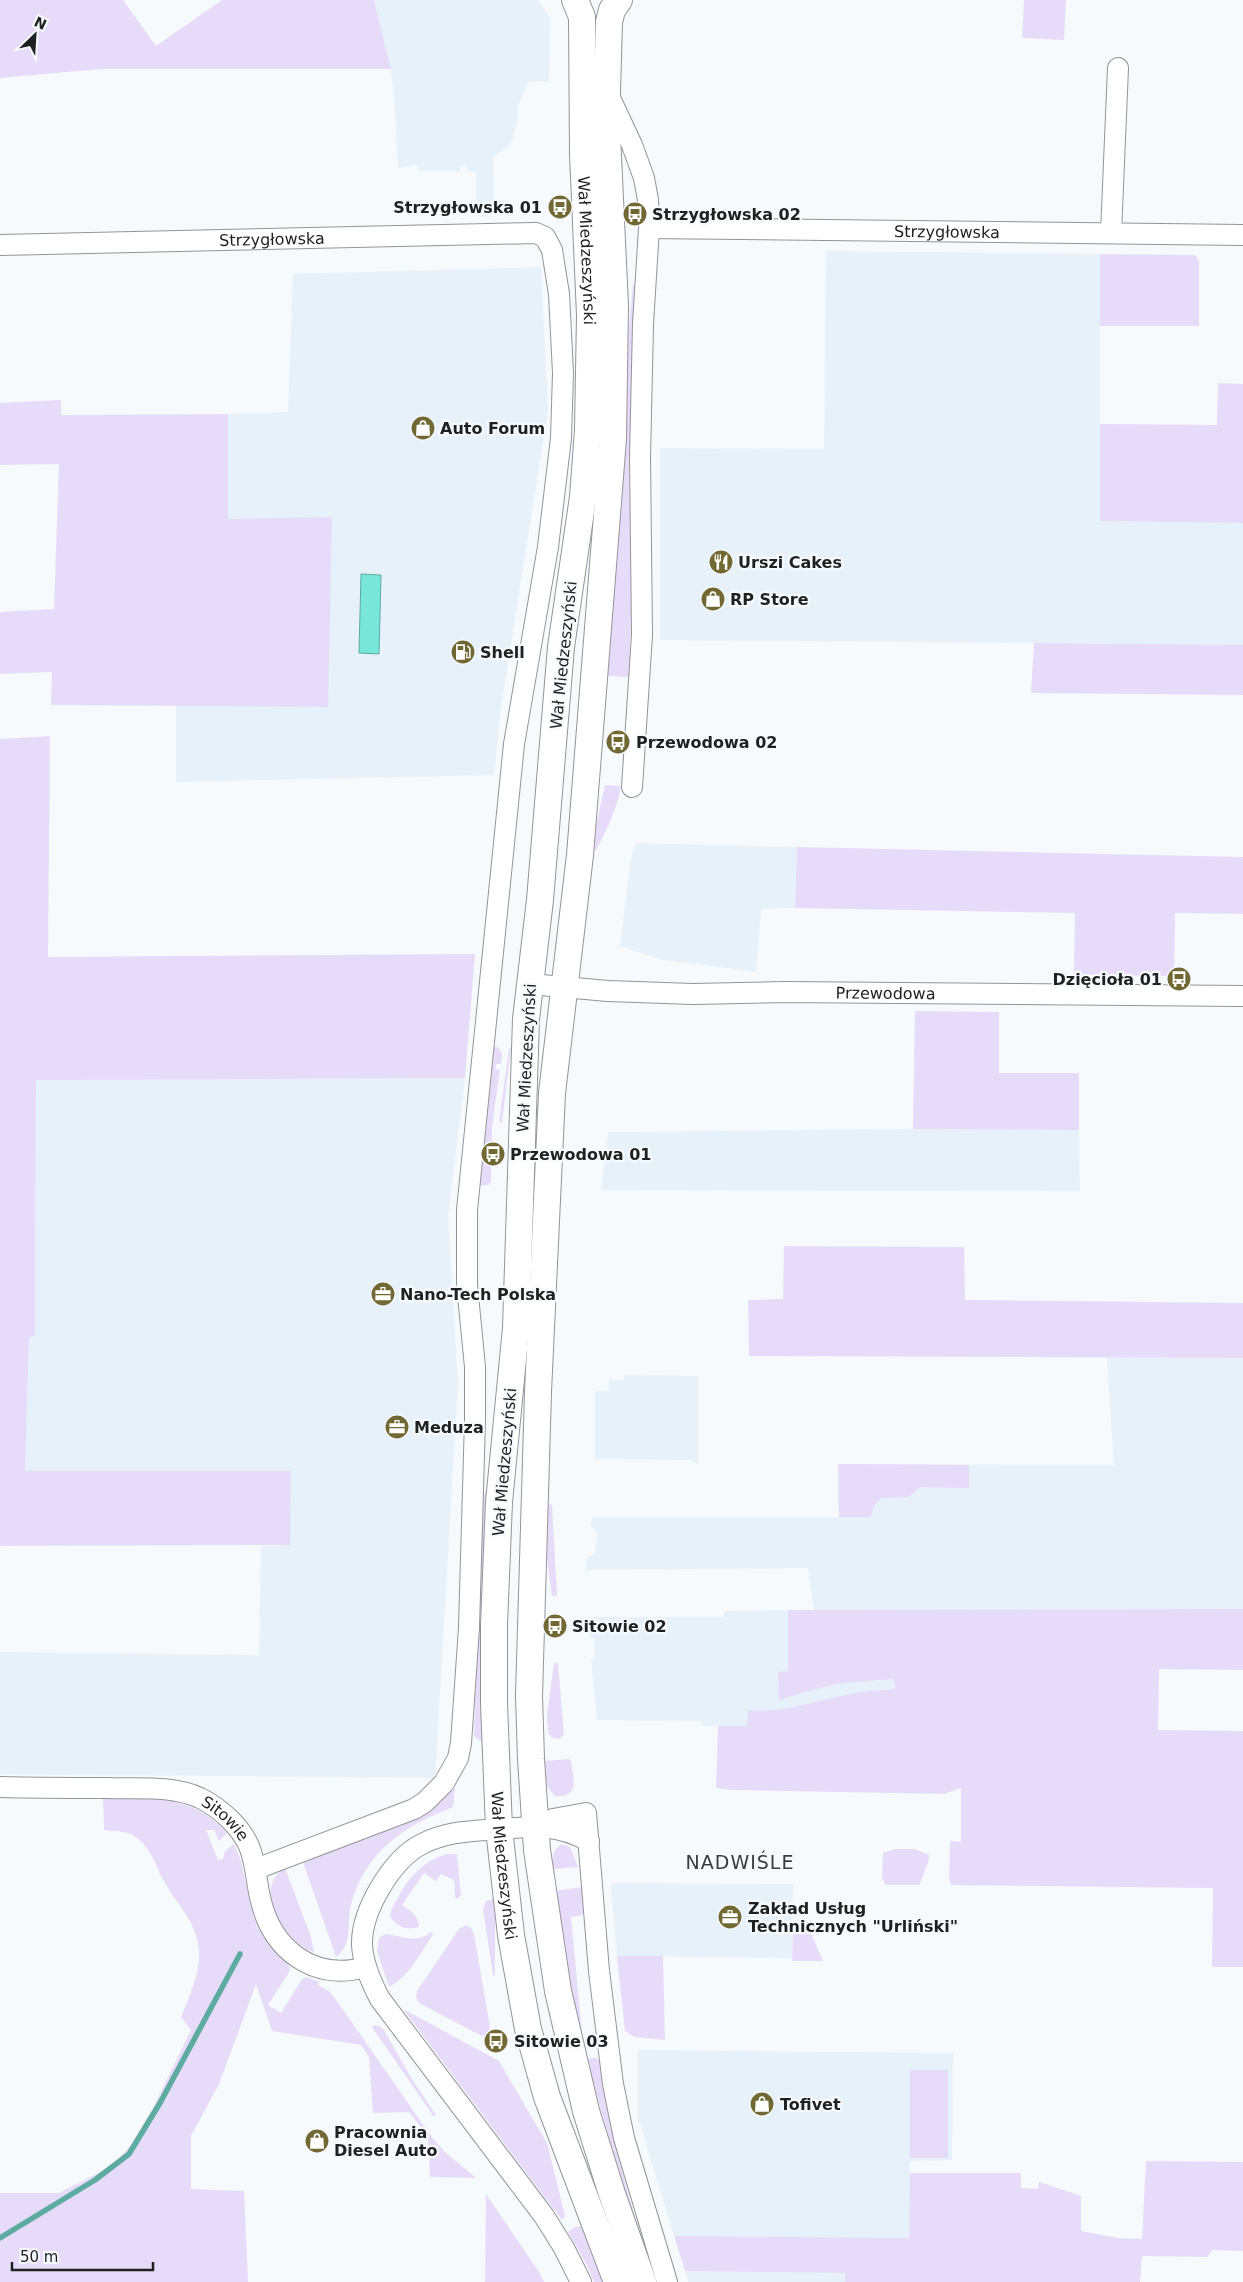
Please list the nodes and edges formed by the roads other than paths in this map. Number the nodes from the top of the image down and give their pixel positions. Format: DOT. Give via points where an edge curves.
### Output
graph roads {
  1 [pos="575,0"];
  2 [pos="580,0"];
  3 [pos="618,0"];
  4 [pos="1118,68"];
  5 [pos="607,91"];
  6 [pos="649,228"];
  7 [pos="1111,233"];
  8 [pos="1243,235"];
  9 [pos="545,237"];
  10 [pos="0,244"];
  11 [pos="632,787"];
  12 [pos="530,984"];
  13 [pos="564,988"];
  14 [pos="1243,996"];
  15 [pos="0,1787"];
  16 [pos="535,1826"];
  17 [pos="499,1829"];
  18 [pos="589,1841"];
  19 [pos="256,1869"];
  20 [pos="366,1967"];
  21 [pos="581,2282"];
  22 [pos="617,2282"];
  23 [pos="643,2282"];
  24 [pos="667,2282"];
  1 -- 12 [label="main road, Wał Miedzeszyński" via="582,17 582,154 590,315 588,430 583,497 561,647"];
  2 -- 3 [label="main road" via="606,3"];
  3 -- 5 [label="main road, Wał Miedzeszyński" via="609,22"];
  4 -- 7 [label="street"];
  5 -- 6 [label="street" via="644,178"];
  5 -- 13 [label="main road, Wał Miedzeszyński" via="615,304 613,439 580,855"];
  6 -- 7 [label="street, Strzygłowska"];
  6 -- 11 [label="street" via="640,457 642,636"];
  7 -- 8 [label="street, Strzygłowska"];
  9 -- 10 [label="street, Strzygłowska" via="524,233"];
  9 -- 19 [label="street, Wał Miedzeszyński" via="552,250 559,294 563,373 561,438 548,546 514,744 467,1210 467,1285 475,1367 475,1420 469,1628 460,1752 449,1776 414,1809"];
  12 -- 13 [label="street, Przewodowa"];
  12 -- 17 [label="main road, Wał Miedzeszyński" via="524,1042 516,1328 500,1484 497,1549 494,1704"];
  13 -- 14 [label="street, Przewodowa" via="693,994"];
  13 -- 16 [label="main road, Wał Miedzeszyński" via="549,1147 533,1536 529,1696"];
  15 -- 19 [label="street, Sitowie" via="177,1791 219,1810 236,1826 248,1844"];
  16 -- 17 [label="street"];
  16 -- 18 [label="street" via="569,1831"];
  16 -- 18 [label="street" via="552,1819 586,1813"];
  16 -- 23 [label="main road, Wał Miedzeszyński" via="554,1970 575,2068 612,2194"];
  17 -- 20 [label="street" via="461,1831 424,1842 395,1865 376,1897 364,1931 362,1942"];
  17 -- 22 [label="main road, Wał Miedzeszyński" via="511,1935 534,2055"];
  18 -- 24 [label="street" via="599,1970 613,2084 626,2147"];
  19 -- 20 [label="street, Sitowie" via="266,1916 286,1948 305,1962 325,1970 350,1972"];
  20 -- 21 [label="street" via="380,1998 552,2228"];
}
